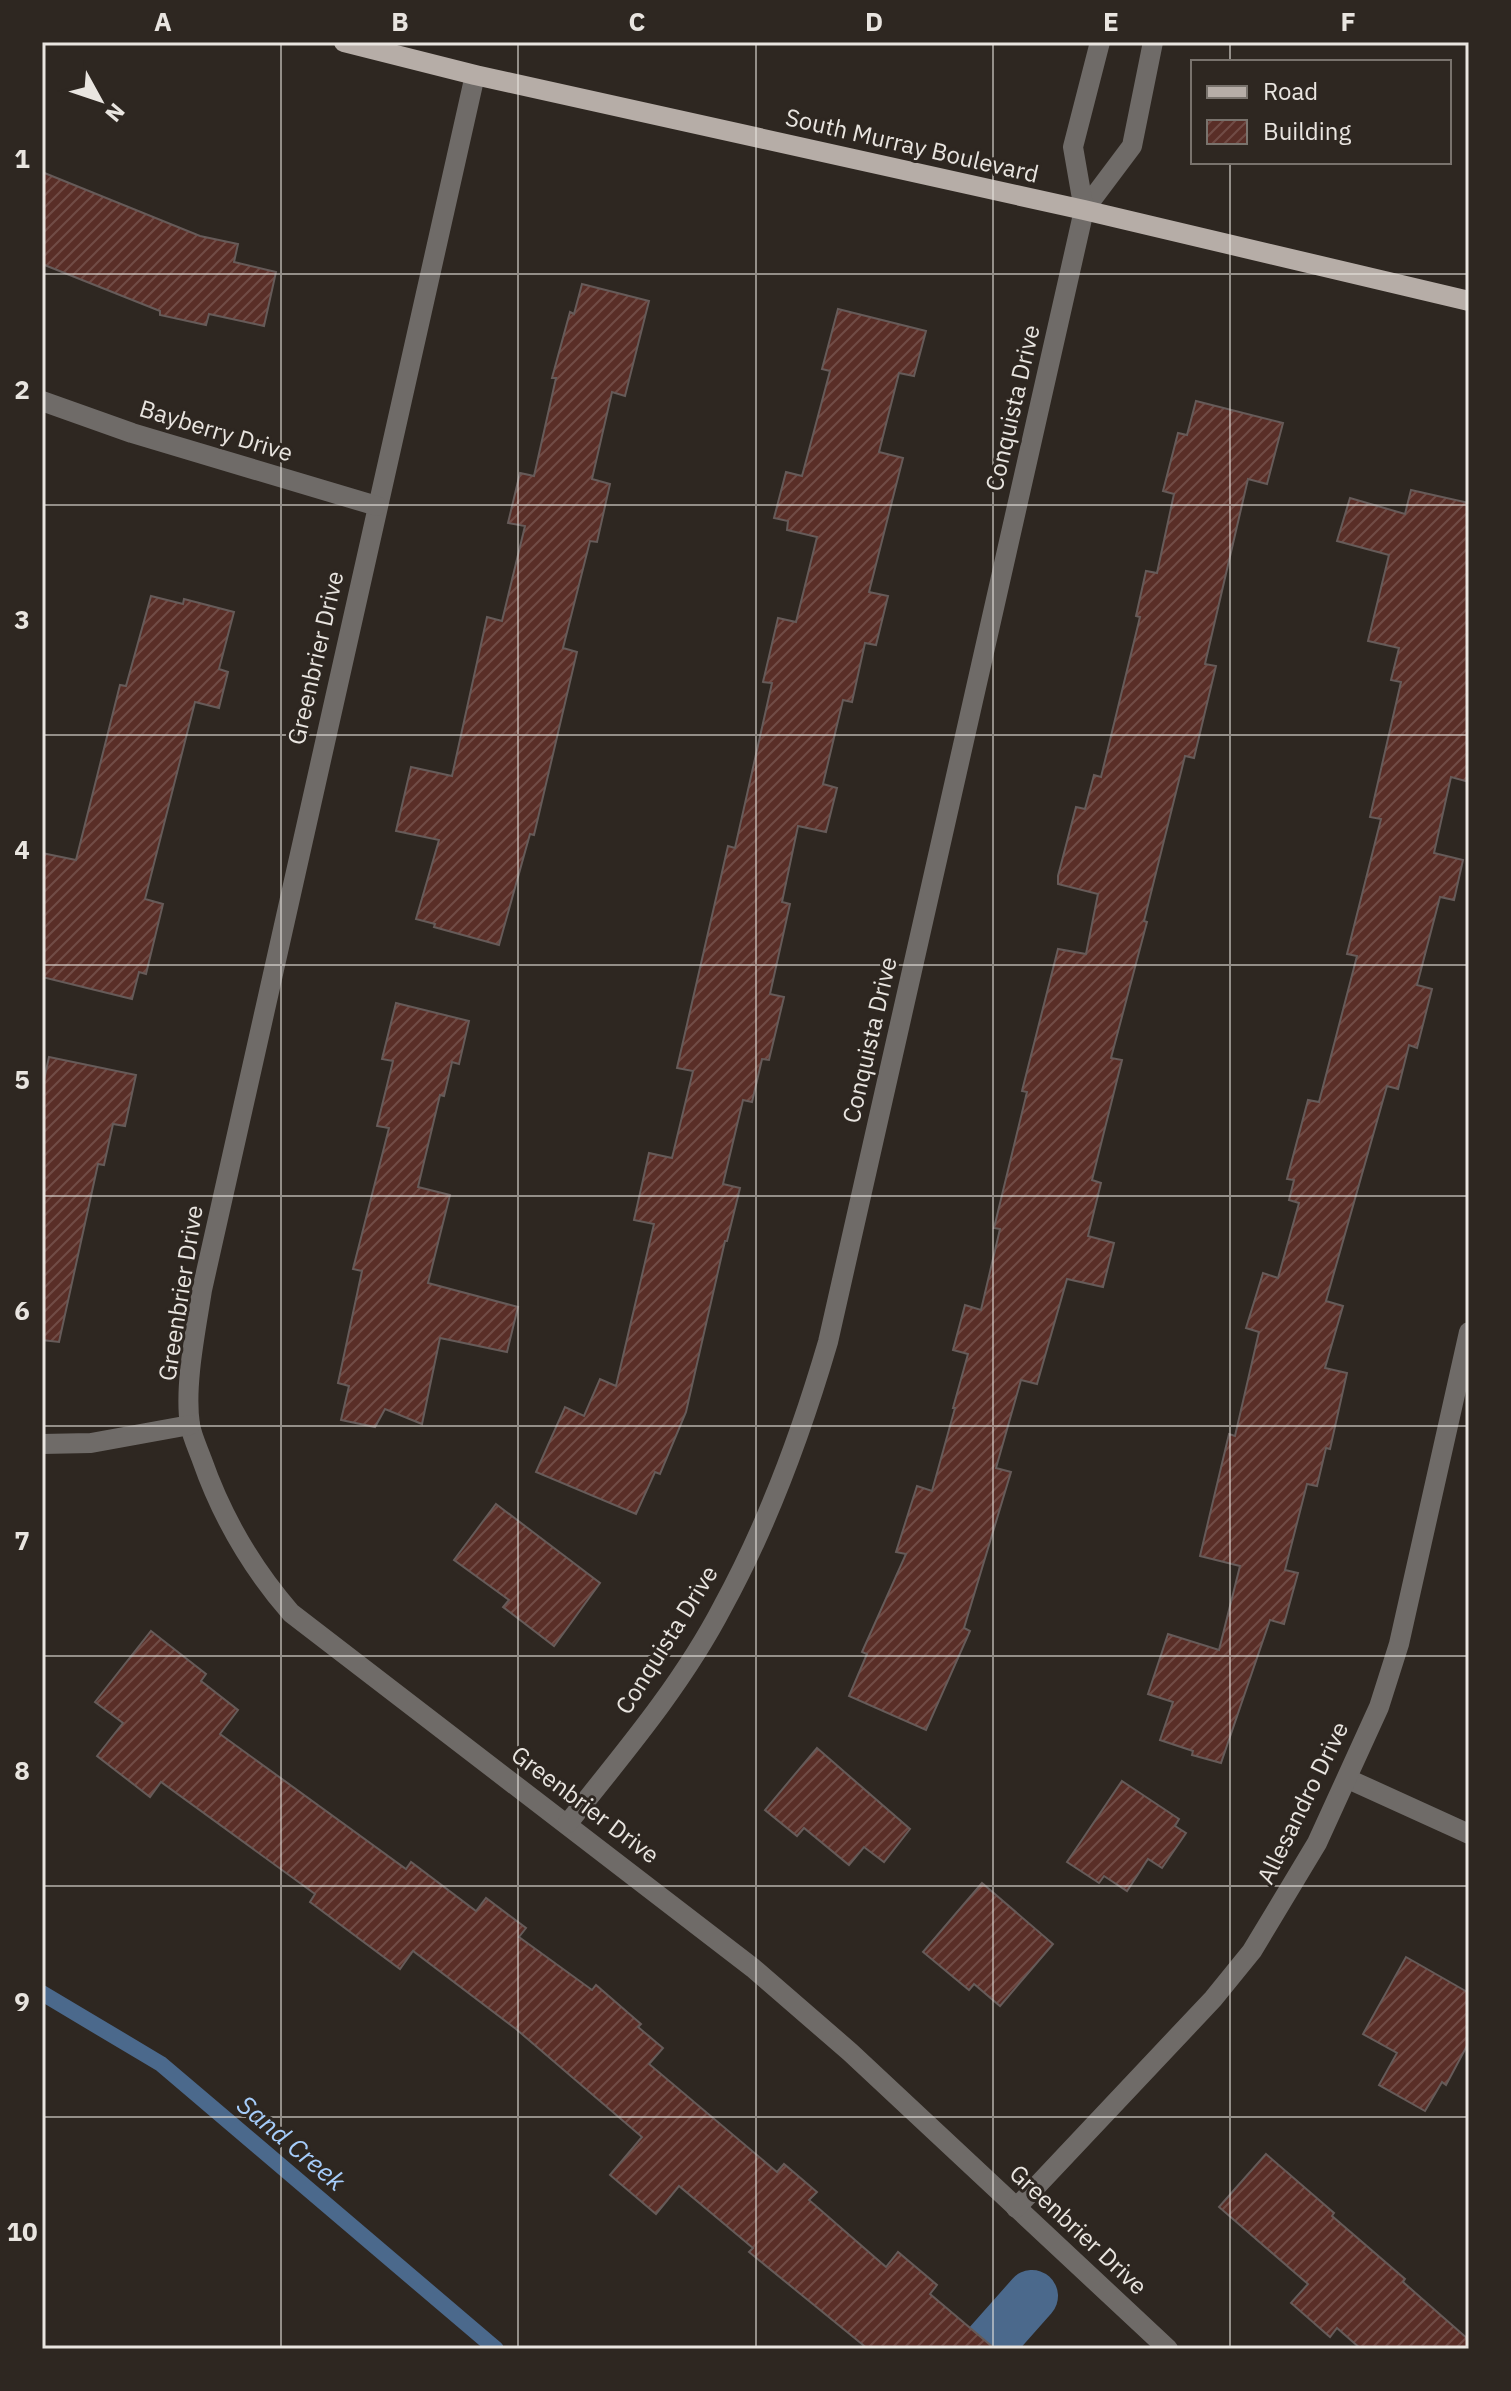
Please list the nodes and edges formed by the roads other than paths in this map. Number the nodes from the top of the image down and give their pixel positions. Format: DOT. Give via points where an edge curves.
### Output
graph roads {
  1 [pos="344,42"];
  2 [pos="1100,42"];
  3 [pos="1153,42"];
  4 [pos="475,75"];
  5 [pos="1084,210"];
  6 [pos="1469,301"];
  7 [pos="42,401"];
  8 [pos="377,506"];
  9 [pos="1469,1332"];
  10 [pos="190,1425"];
  11 [pos="42,1444"];
  12 [pos="1348,1779"];
  13 [pos="568,1823"];
  14 [pos="1469,1834"];
  15 [pos="1016,2208"];
  16 [pos="1168,2349"];
  1 -- 4 [label="main road, South Murray Boulevard"];
  2 -- 5 [label="street" via="1073,147"];
  3 -- 5 [label="street" via="1132,146"];
  4 -- 5 [label="main road, South Murray Boulevard"];
  4 -- 8 [label="street, Greenbrier Drive"];
  5 -- 6 [label="main road, South Murray Boulevard"];
  5 -- 13 [label="street, Conquista Drive" via="828,1342 803,1426 778,1493 723,1608 651,1719"];
  7 -- 8 [label="street, Bayberry Drive"];
  8 -- 10 [label="street, Greenbrier Drive" via="202,1290 190,1366"];
  9 -- 12 [label="street, Allesandro Drive" via="1399,1644"];
  10 -- 11 [label="street" via="91,1443"];
  10 -- 13 [label="street, Greenbrier Drive" via="235,1537 262,1581 291,1613"];
  12 -- 14 [label="street"];
  12 -- 15 [label="street, Allesandro Drive" via="1252,1951"];
  13 -- 15 [label="street, Greenbrier Drive" via="764,1977"];
  15 -- 16 [label="street, Greenbrier Drive"];
}
